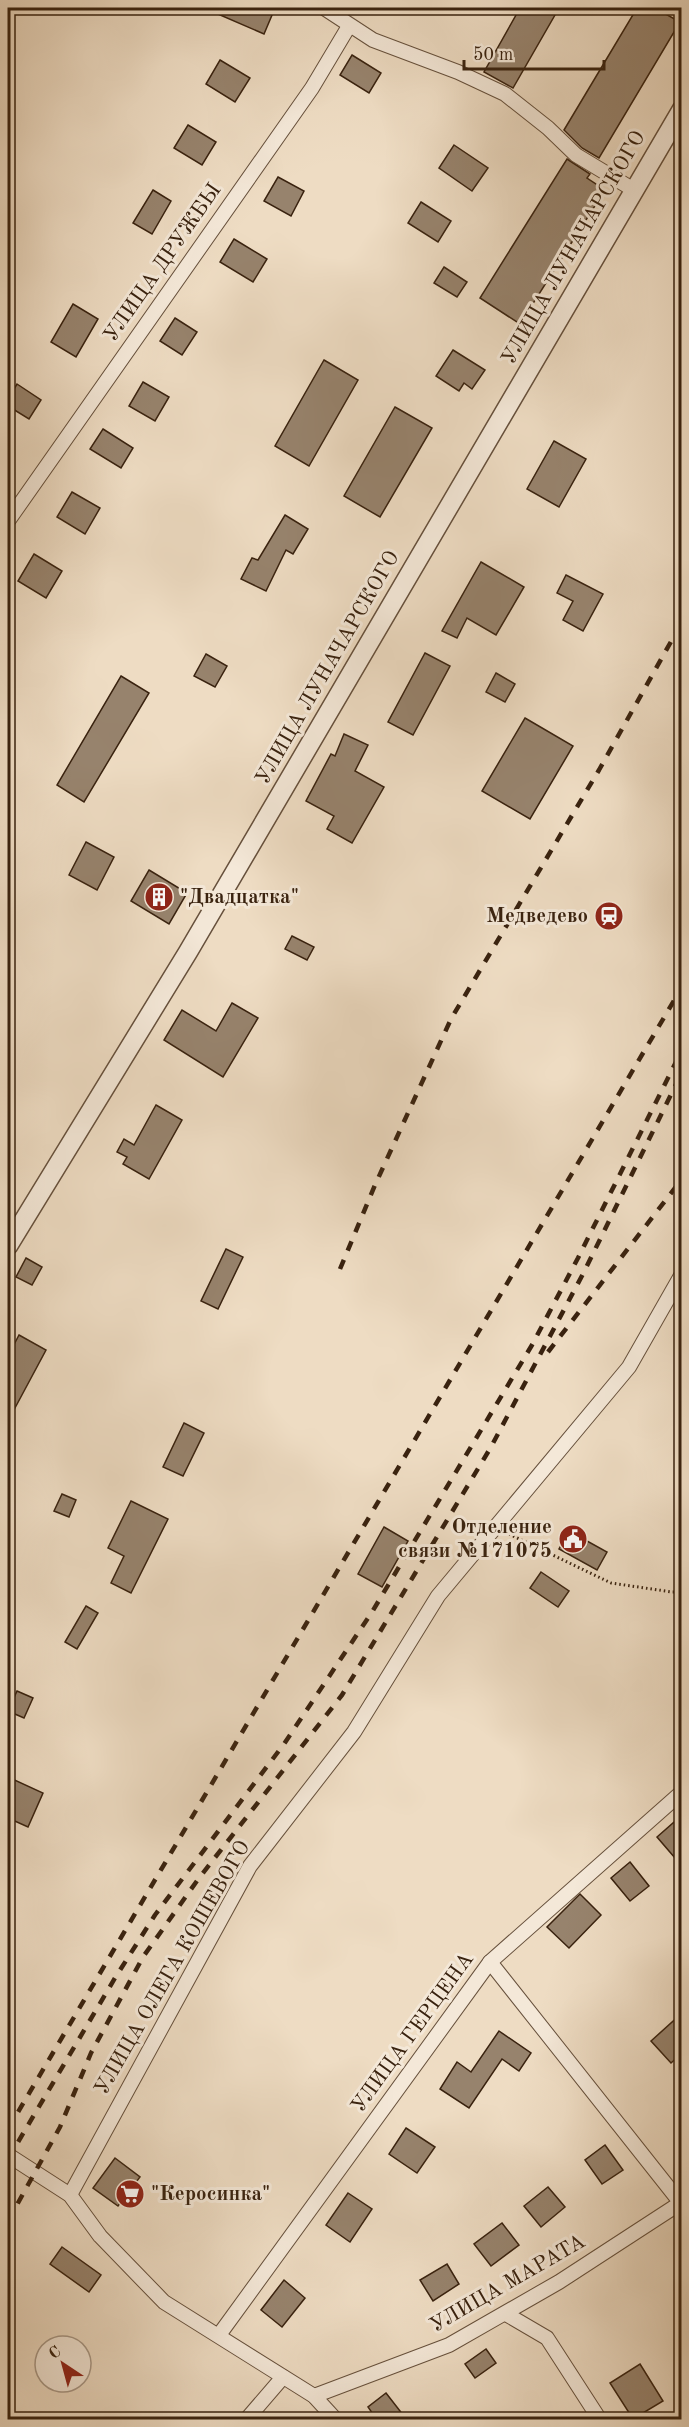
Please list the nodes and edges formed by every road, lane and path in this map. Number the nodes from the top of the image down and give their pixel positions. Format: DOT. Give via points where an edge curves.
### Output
graph roads {
  1 [pos="324,8"];
  2 [pos="350,26"];
  3 [pos="681,109"];
  4 [pos="634,190"];
  5 [pos="8,521"];
  6 [pos="8,1245"];
  7 [pos="681,1274"];
  8 [pos="495,1527"];
  9 [pos="681,1592"];
  10 [pos="681,1792"];
  11 [pos="490,1962"];
  12 [pos="8,2155"];
  13 [pos="70,2195"];
  14 [pos="681,2201"];
  15 [pos="506,2314"];
  16 [pos="219,2335"];
  17 [pos="284,2377"];
  18 [pos="314,2396"];
  19 [pos="246,2420"];
  20 [pos="336,2420"];
  21 [pos="600,2420"];
  1 -- 2 [label="street"];
  2 -- 4 [label="street" via="373,40 504,94 549,128 576,155"];
  2 -- 5 [label="street, УЛИЦА ДРУЖБЫ" via="312,88"];
  3 -- 4 [label="street, УЛИЦА ЛУНАЧАРСКОГО"];
  4 -- 6 [label="street, УЛИЦА ЛУНАЧАРСКОГО" via="188,952"];
  7 -- 8 [label="street, УЛИЦА ОЛЕГА КОШЕВОГО" via="629,1368"];
  8 -- 9 [label="path" via="611,1583"];
  8 -- 13 [label="street, УЛИЦА ОЛЕГА КОШЕВОГО" via="438,1596 354,1731 250,1866"];
  10 -- 11 [label="street, УЛИЦА ГЕРЦЕНА"];
  11 -- 14 [label="street"];
  11 -- 16 [label="street, УЛИЦА ГЕРЦЕНА"];
  12 -- 13 [label="street"];
  13 -- 16 [label="street" via="100,2236 164,2302"];
  14 -- 15 [label="street, УЛИЦА МАРАТА"];
  15 -- 18 [label="street, УЛИЦА МАРАТА" via="449,2345"];
  15 -- 21 [label="street" via="547,2338"];
  16 -- 17 [label="street"];
  17 -- 18 [label="street"];
  17 -- 19 [label="street"];
  18 -- 20 [label="street"];
}
